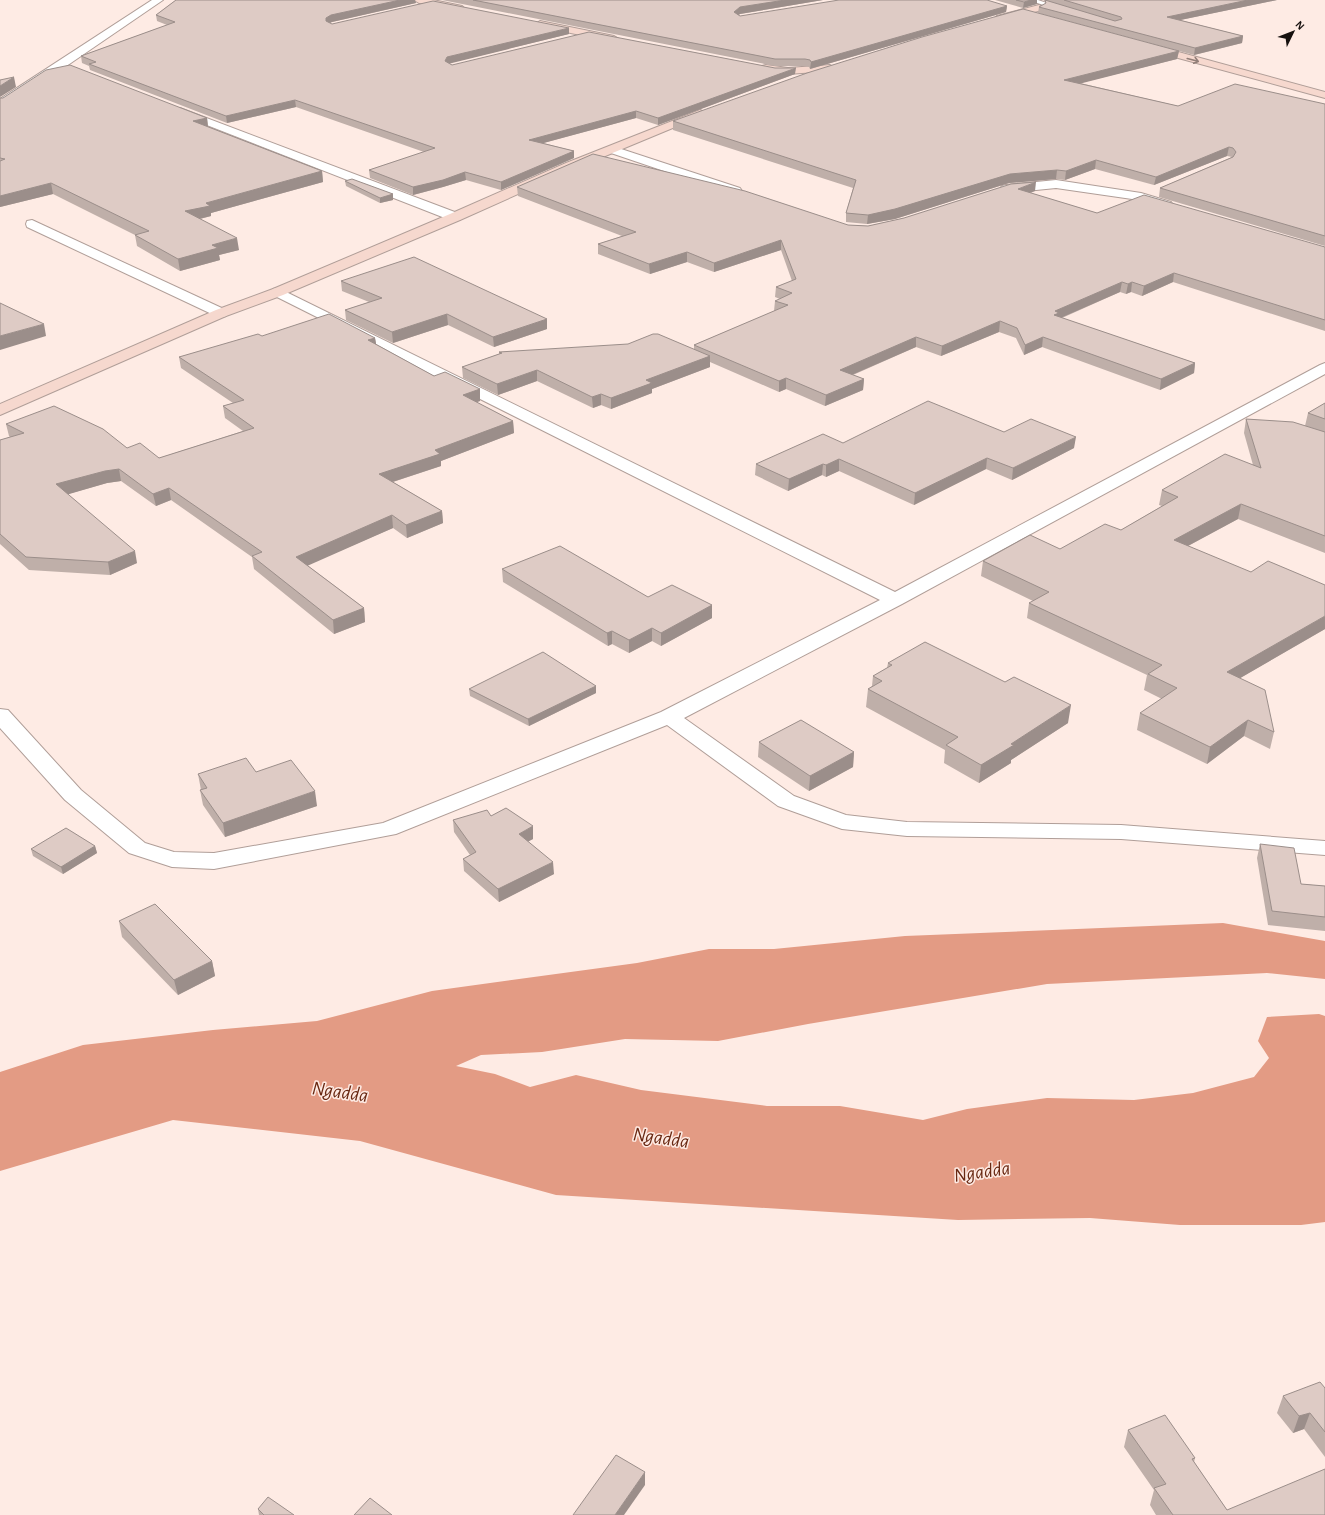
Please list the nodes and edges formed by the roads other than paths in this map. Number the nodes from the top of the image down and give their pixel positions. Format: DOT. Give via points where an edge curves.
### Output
graph roads {
  1 [pos="158,0"];
  2 [pos="1031,0"];
  3 [pos="416,4"];
  4 [pos="1000,6"];
  5 [pos="1019,7"];
  6 [pos="466,9"];
  7 [pos="1072,15"];
  8 [pos="992,20"];
  9 [pos="527,21"];
  10 [pos="588,34"];
  11 [pos="1147,38"];
  12 [pos="565,39"];
  13 [pos="626,41"];
  14 [pos="1139,45"];
  15 [pos="844,64"];
  16 [pos="61,65"];
  17 [pos="753,66"];
  18 [pos="830,68"];
  19 [pos="1274,70"];
  20 [pos="76,71"];
  21 [pos="782,83"];
  22 [pos="1325,94"];
  23 [pos="0,104"];
  24 [pos="173,108"];
  25 [pos="708,110"];
  26 [pos="612,150"];
  27 [pos="1155,191"];
  28 [pos="994,193"];
  29 [pos="745,194"];
  30 [pos="1141,197"];
  31 [pos="1178,208"];
  32 [pos="455,217"];
  33 [pos="32,224"];
  34 [pos="278,292"];
  35 [pos="221,312"];
  36 [pos="1325,368"];
  37 [pos="0,410"];
  38 [pos="1243,413"];
  39 [pos="1265,420"];
  40 [pos="895,600"];
  41 [pos="0,715"];
  42 [pos="669,717"];
  43 [pos="1325,848"];
  1 -- 16 [label="street"];
  2 -- 7 [label="lane"];
  3 -- 6 [label="street" via="435,3"];
  4 -- 5 [label="street"];
  5 -- 7 [label="street" via="1039,13"];
  5 -- 8 [label="street"];
  9 -- 10 [label="street"];
  10 -- 12 [label="street"];
  10 -- 13 [label="street"];
  11 -- 19 [label="street"];
  14 -- 22 [label="street, one-way"];
  15 -- 18 [label="street"];
  16 -- 20 [label="street"];
  16 -- 23 [label="street"];
  17 -- 18 [label="street" via="788,71"];
  18 -- 21 [label="street"];
  24 -- 32 [label="street"];
  25 -- 26 [label="street"];
  26 -- 29 [label="street"];
  26 -- 32 [label="street"];
  27 -- 30 [label="street"];
  28 -- 30 [label="street" via="1009,188 1056,184"];
  30 -- 31 [label="street"];
  32 -- 34 [label="street"];
  33 -- 35 [label="street"];
  34 -- 35 [label="street"];
  34 -- 40 [label="street"];
  35 -- 37 [label="street"];
  36 -- 38 [label="street"];
  38 -- 39 [label="street"];
  38 -- 40 [label="street"];
  40 -- 42 [label="street"];
  41 -- 42 [label="street" via="73,795 137,848 172,859 214,861 388,829"];
  42 -- 43 [label="street" via="786,800 842,822 907,829 1121,832"];
}
